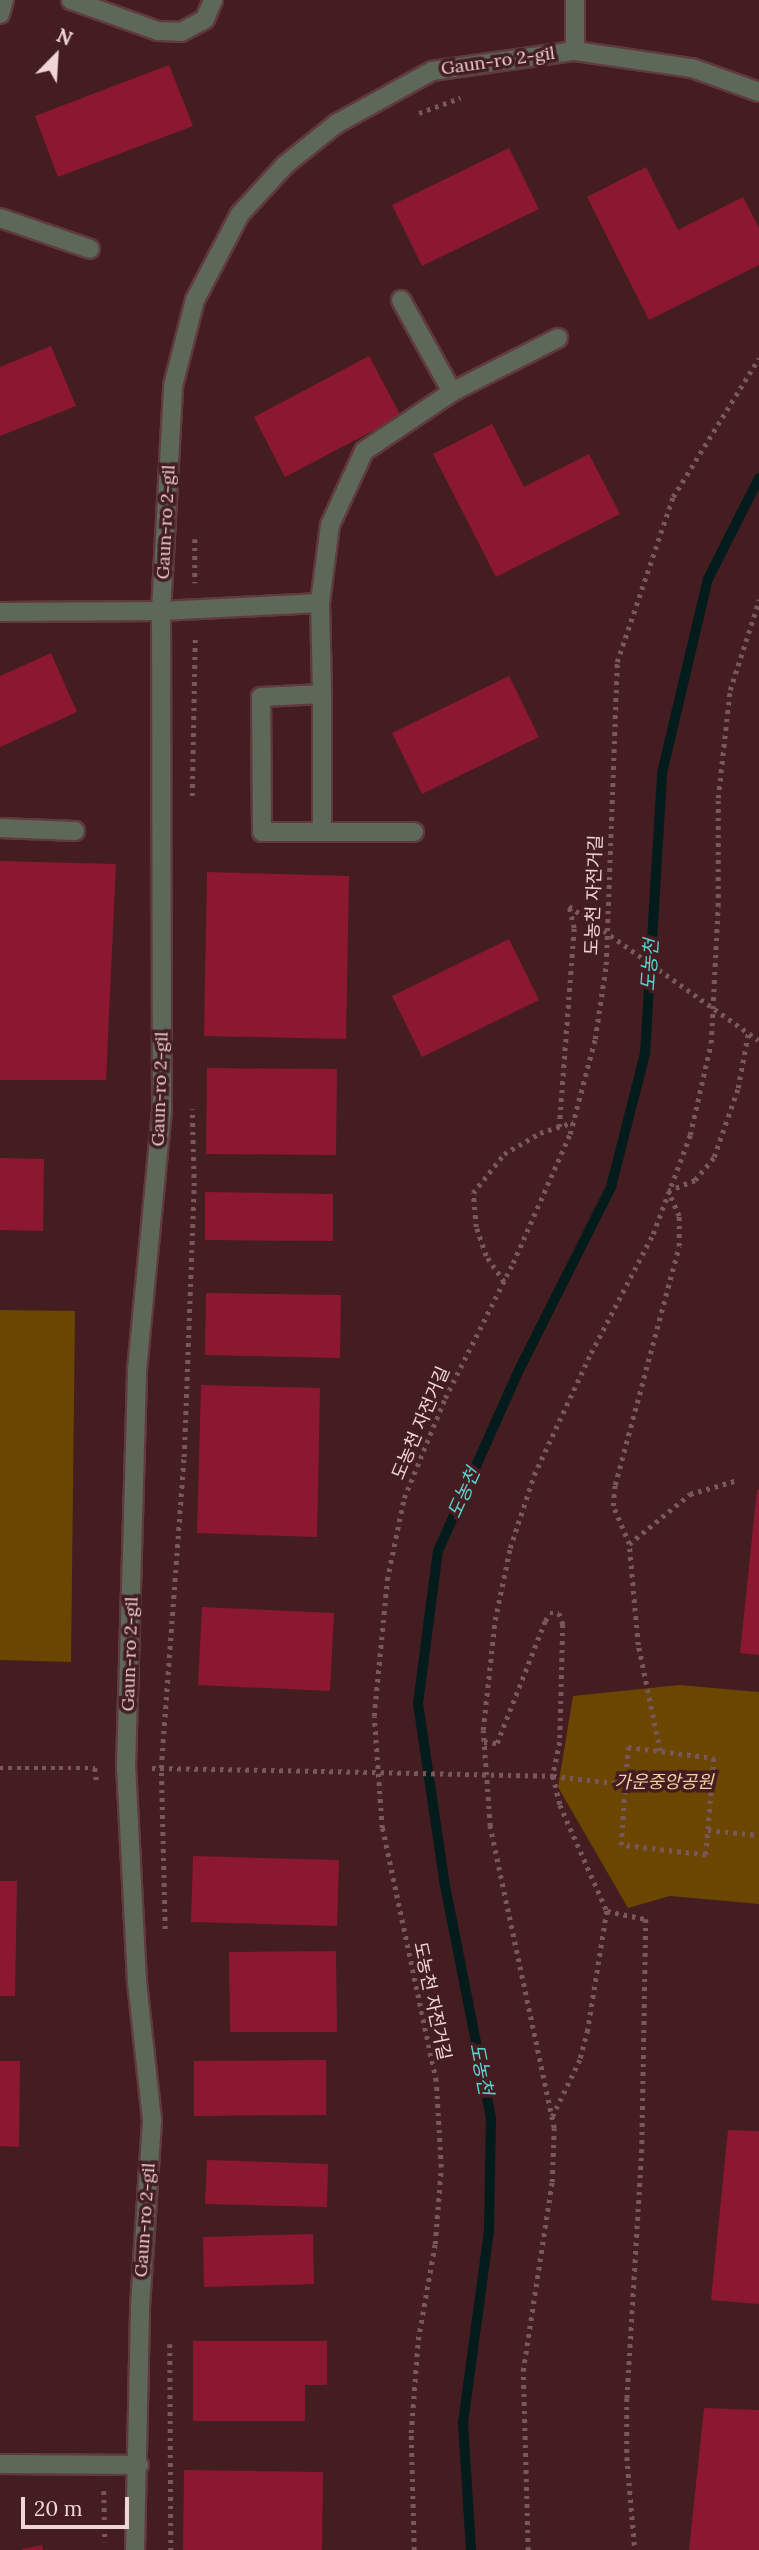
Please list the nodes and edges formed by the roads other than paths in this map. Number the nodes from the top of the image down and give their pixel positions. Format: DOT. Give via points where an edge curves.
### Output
graph roads {
  1 [pos="4,0"];
  2 [pos="71,0"];
  3 [pos="213,0"];
  4 [pos="575,0"];
  5 [pos="0,15"];
  6 [pos="575,51"];
  7 [pos="759,92"];
  8 [pos="0,218"];
  9 [pos="90,249"];
  10 [pos="401,300"];
  11 [pos="558,338"];
  12 [pos="452,391"];
  13 [pos="320,603"];
  14 [pos="161,611"];
  15 [pos="0,612"];
  16 [pos="321,694"];
  17 [pos="0,828"];
  18 [pos="75,831"];
  19 [pos="322,832"];
  20 [pos="414,832"];
  21 [pos="0,2464"];
  22 [pos="139,2465"];
  23 [pos="135,2550"];
  1 -- 5 [label="street"];
  2 -- 3 [label="street" via="158,31 181,32 205,19"];
  4 -- 6 [label="street"];
  6 -- 7 [label="street, Gaun-ro 2-gil" via="692,68"];
  6 -- 14 [label="street, Gaun-ro 2-gil" via="432,71 336,124 285,165 240,214 195,300 173,386"];
  8 -- 9 [label="street"];
  10 -- 12 [label="street"];
  11 -- 12 [label="street"];
  12 -- 13 [label="street" via="364,451 330,525"];
  13 -- 14 [label="street"];
  13 -- 16 [label="street"];
  14 -- 15 [label="street"];
  14 -- 22 [label="street, Gaun-ro 2-gil" via="162,1111 137,1370 127,1768 137,1982 152,2120 139,2307"];
  16 -- 19 [label="street"];
  16 -- 19 [label="street" via="261,697 262,832"];
  17 -- 18 [label="street"];
  19 -- 20 [label="street"];
  21 -- 22 [label="street"];
  22 -- 23 [label="street, Gaun-ro 2-gil"];
}
